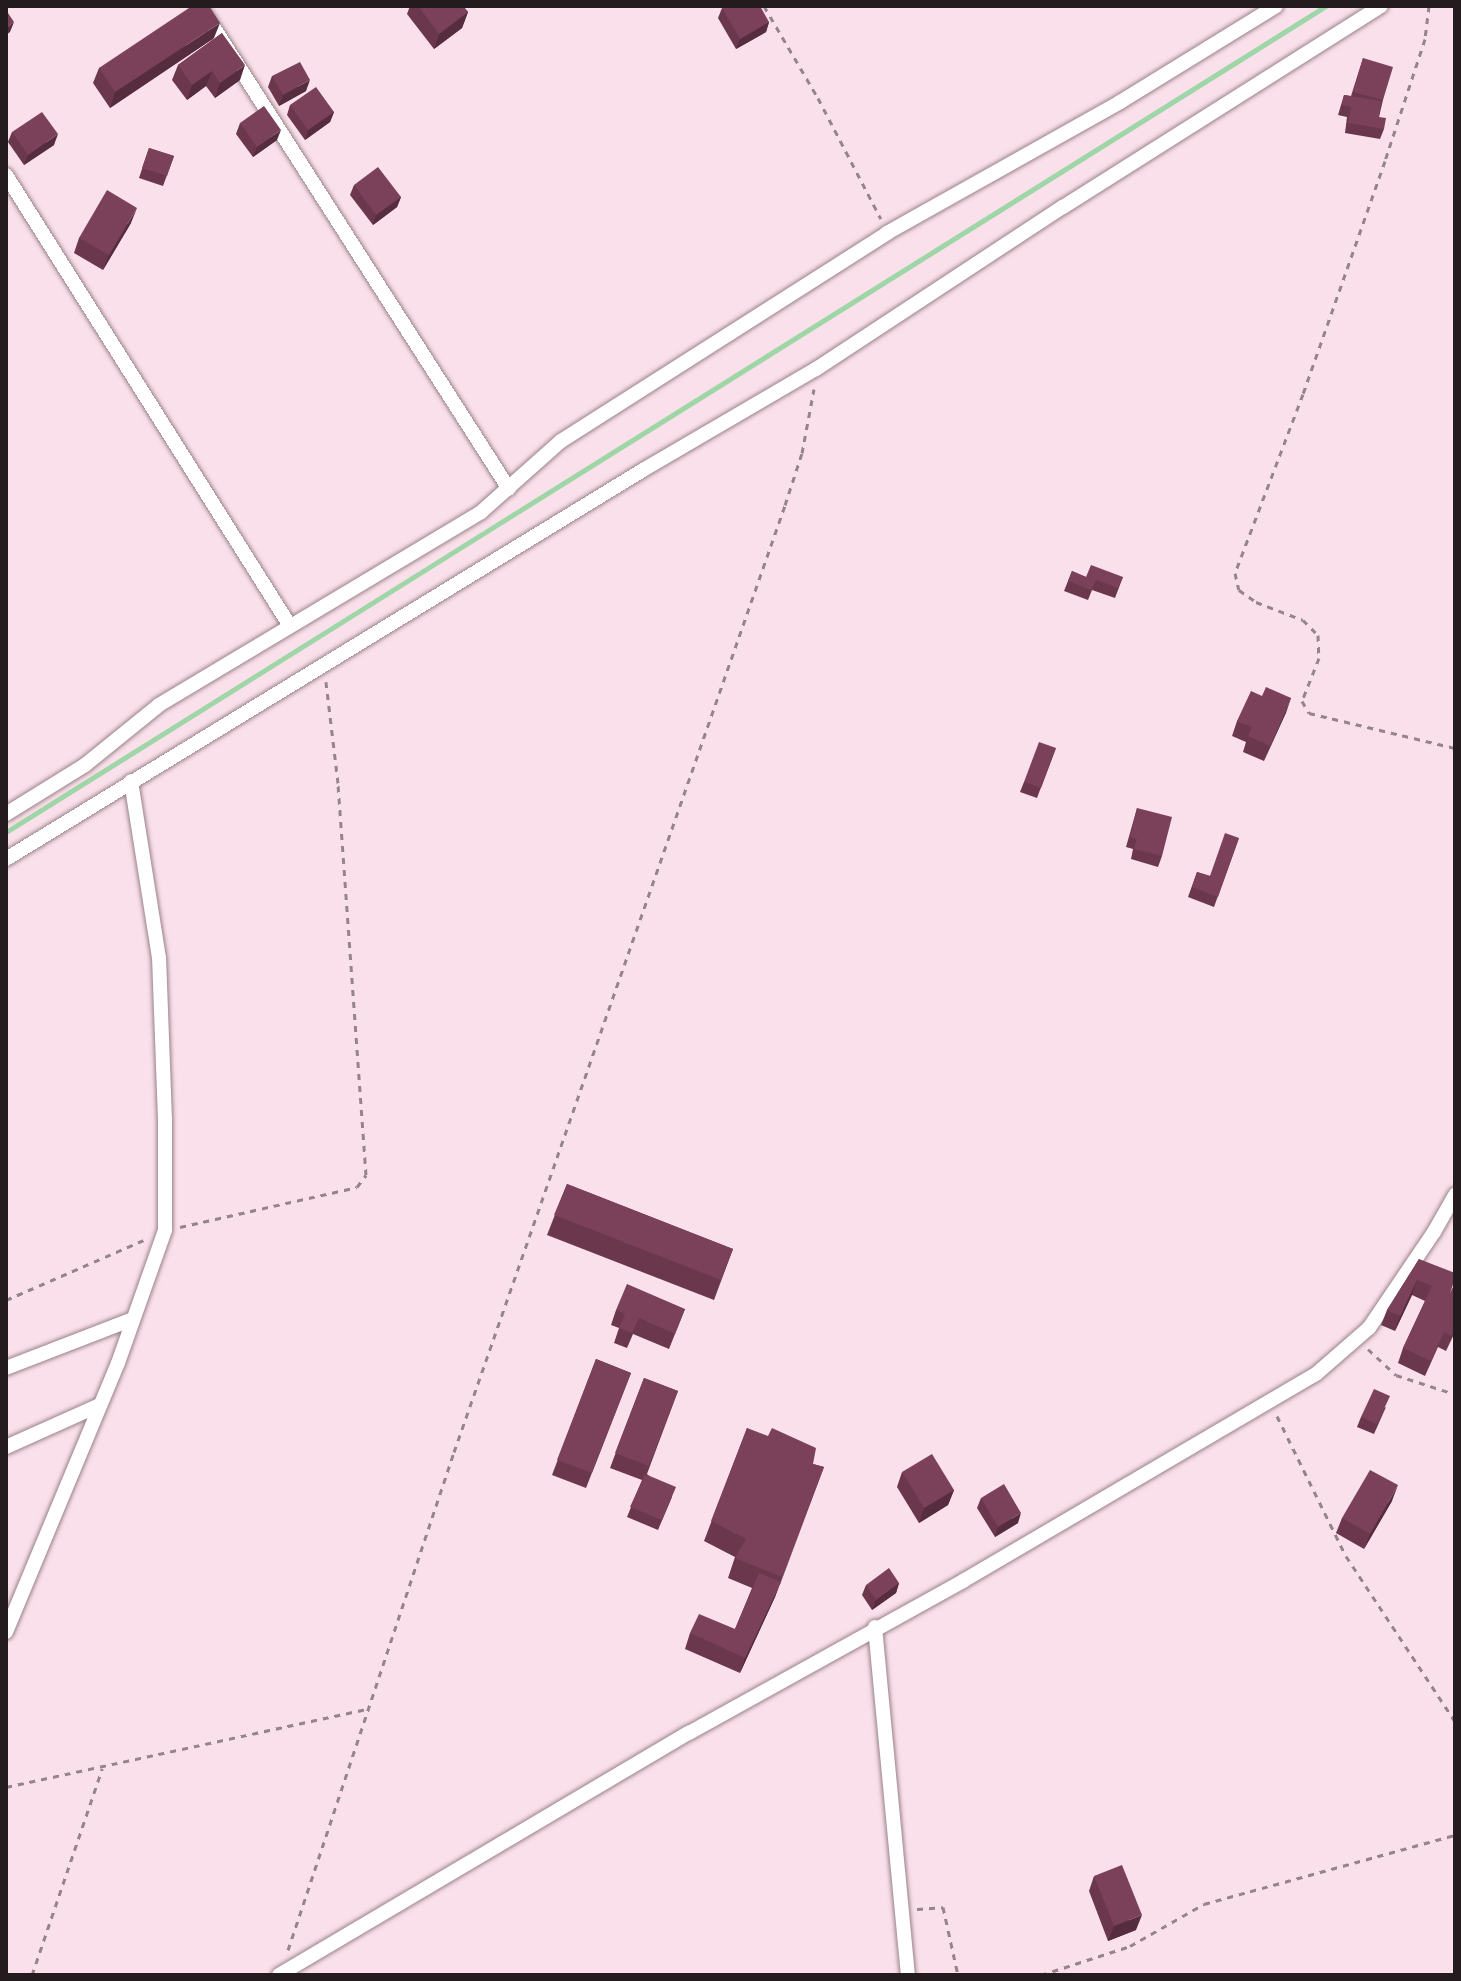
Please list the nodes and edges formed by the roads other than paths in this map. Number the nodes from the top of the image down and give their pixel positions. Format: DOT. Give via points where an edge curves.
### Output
graph roads {
  1 [pos="200,6"];
  2 [pos="1276,6"];
  3 [pos="1381,6"];
  4 [pos="6,175"];
  5 [pos="509,489"];
  6 [pos="290,626"];
  7 [pos="131,781"];
  8 [pos="6,814"];
  9 [pos="6,859"];
  10 [pos="1455,1195"];
  11 [pos="133,1319"];
  12 [pos="6,1368"];
  13 [pos="100,1405"];
  14 [pos="6,1447"];
  15 [pos="875,1627"];
  16 [pos="6,1632"];
  17 [pos="280,1973"];
  18 [pos="908,1975"];
  1 -- 5 [label="street"];
  2 -- 5 [label="street" via="1107,110 887,233 561,441"];
  3 -- 7 [label="street" via="816,369"];
  4 -- 6 [label="street"];
  5 -- 6 [label="street" via="481,512"];
  6 -- 8 [label="street" via="159,705 85,765"];
  7 -- 9 [label="street"];
  7 -- 11 [label="street" via="159,958 165,1120 165,1230"];
  10 -- 15 [label="street" via="1369,1328 1316,1374"];
  11 -- 12 [label="street"];
  11 -- 13 [label="street"];
  13 -- 14 [label="street"];
  13 -- 16 [label="street"];
  15 -- 17 [label="street"];
  15 -- 18 [label="street"];
}
